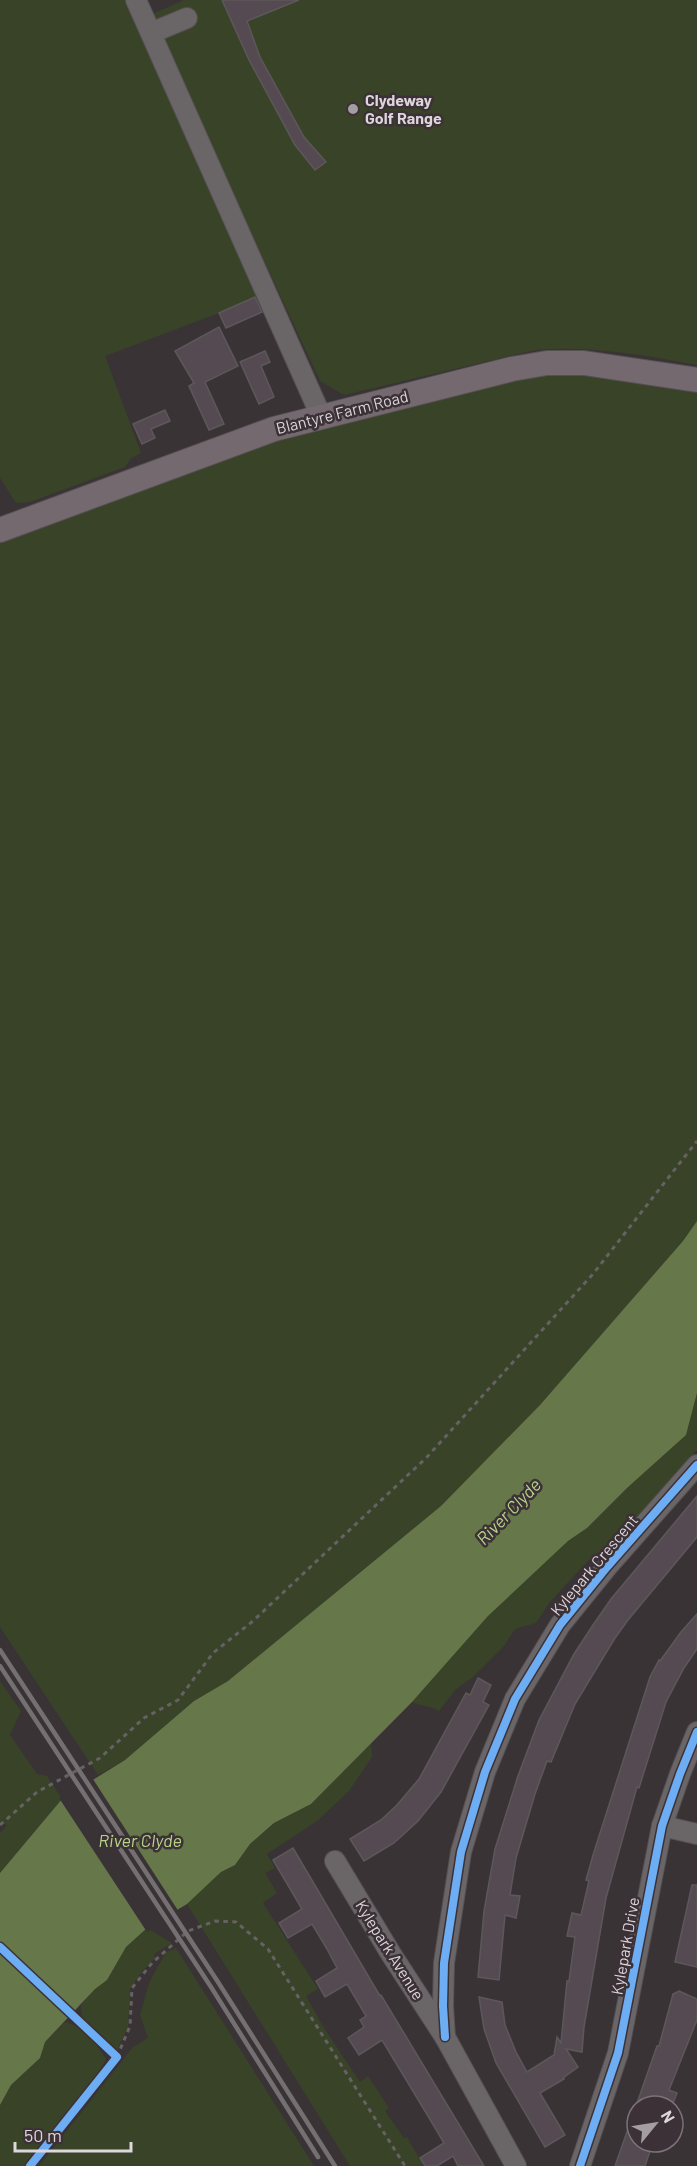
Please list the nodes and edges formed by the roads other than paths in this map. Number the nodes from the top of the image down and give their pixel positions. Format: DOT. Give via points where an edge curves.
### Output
graph roads {
  1 [pos="136,0"];
  2 [pos="148,17"];
  3 [pos="187,18"];
  4 [pos="697,380"];
  5 [pos="321,416"];
  6 [pos="0,530"];
  7 [pos="697,1465"];
  8 [pos="697,1732"];
  9 [pos="662,1826"];
  10 [pos="697,1834"];
  11 [pos="335,1861"];
  12 [pos="445,2037"];
  13 [pos="516,2166"];
  14 [pos="580,2166"];
  1 -- 2 [label="street"];
  2 -- 3 [label="street"];
  2 -- 5 [label="street"];
  4 -- 5 [label="main road, Blantyre Farm Road" via="584,363 547,363"];
  5 -- 6 [label="main road, Blantyre Farm Road" via="240,440"];
  7 -- 12 [label="street, Kylepark Crescent" via="560,1625 515,1699 485,1772 461,1852 444,1963"];
  8 -- 9 [label="street, Kylepark Drive"];
  9 -- 10 [label="street"];
  9 -- 14 [label="street, Kylepark Drive" via="618,2053"];
  11 -- 12 [label="street, Kylepark Avenue"];
  12 -- 13 [label="street, Kylepark Avenue"];
}
